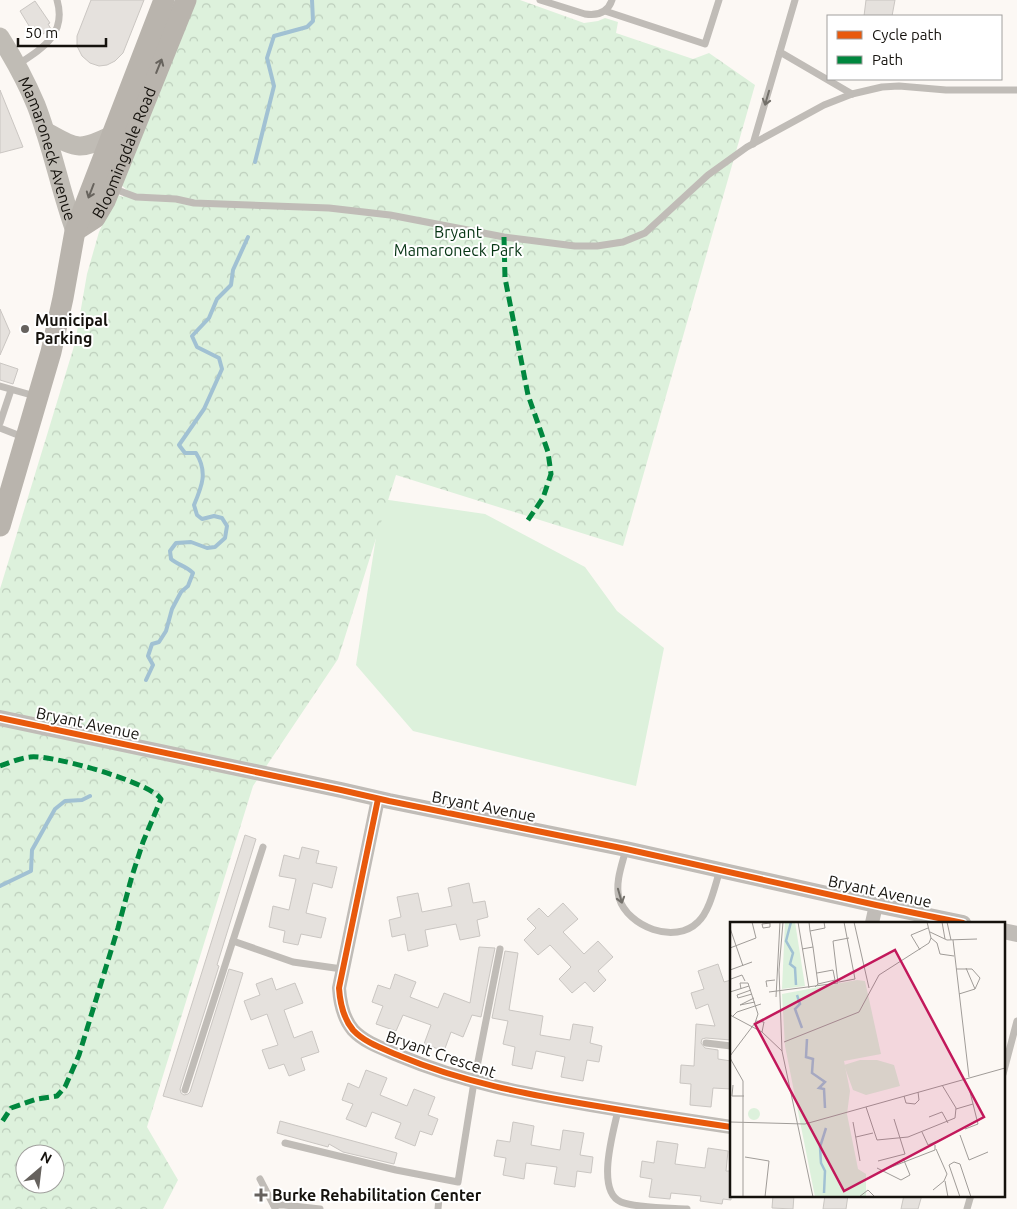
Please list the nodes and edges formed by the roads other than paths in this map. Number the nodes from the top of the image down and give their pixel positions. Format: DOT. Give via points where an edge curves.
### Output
graph roads {
  1 [pos="57,0"];
  2 [pos="164,0"];
  3 [pos="186,0"];
  4 [pos="540,0"];
  5 [pos="612,0"];
  6 [pos="719,0"];
  7 [pos="795,0"];
  8 [pos="605,12"];
  9 [pos="0,37"];
  10 [pos="780,52"];
  11 [pos="17,65"];
  12 [pos="827,79"];
  13 [pos="828,80"];
  14 [pos="1017,90"];
  15 [pos="852,94"];
  16 [pos="45,131"];
  17 [pos="112,135"];
  18 [pos="754,144"];
  19 [pos="111,187"];
  20 [pos="75,231"];
  21 [pos="0,386"];
  22 [pos="12,390"];
  23 [pos="38,397"];
  24 [pos="0,423"];
  25 [pos="0,428"];
  26 [pos="26,438"];
  27 [pos="0,526"];
  28 [pos="0,718"];
  29 [pos="378,799"];
  30 [pos="263,847"];
  31 [pos="626,849"];
  32 [pos="720,870"];
  33 [pos="876,905"];
  34 [pos="872,922"];
  35 [pos="958,922"];
  36 [pos="1004,931"];
  37 [pos="1017,934"];
  38 [pos="234,941"];
  39 [pos="500,949"];
  40 [pos="342,969"];
  41 [pos="1017,1021"];
  42 [pos="706,1043"];
  43 [pos="730,1046"];
  44 [pos="1004,1070"];
  45 [pos="474,1082"];
  46 [pos="185,1090"];
  47 [pos="618,1110"];
  48 [pos="730,1127"];
  49 [pos="285,1143"];
  50 [pos="260,1179"];
  51 [pos="970,1196"];
  52 [pos="439,1198"];
  53 [pos="275,1207"];
  54 [pos="320,1209"];
  55 [pos="438,1209"];
  56 [pos="687,1209"];
  57 [pos="967,1209"];
  1 -- 11 [label="lane" via="61,13 58,26 44,47"];
  2 -- 17 [label="main road, Bloomingdale Road"];
  19 -- 3 [label="main road, Bloomingdale Road, one-way"];
  4 -- 8 [label="lane" via="585,14"];
  5 -- 8 [label="lane"];
  6 -- 8 [label="lane" via="704,44"];
  7 -- 10 [label="lane"];
  9 -- 11 [label="main road, Mamaroneck Avenue"];
  10 -- 12 [label="lane"];
  10 -- 18 [label="lane, one-way"];
  11 -- 16 [label="main road, Mamaroneck Avenue"];
  13 -- 15 [label="lane"];
  14 -- 15 [label="lane" via="899,86"];
  15 -- 18 [label="lane" via="824,105"];
  16 -- 17 [label="main road" via="82,147"];
  16 -- 20 [label="main road, Mamaroneck Avenue"];
  17 -- 20 [label="main road, Bloomingdale Road, one-way"];
  18 -- 19 [label="lane" via="708,175 644,233 623,242 597,246 504,237 390,215 329,208 194,203 136,196"];
  19 -- 20 [label="main road, Bloomingdale Road" via="95,218"];
  20 -- 23 [label="main road, Mamaroneck Avenue" via="60,314"];
  21 -- 22 [label="lane"];
  22 -- 23 [label="lane"];
  22 -- 24 [label="lane"];
  23 -- 26 [label="main road, Mamaroneck Avenue"];
  25 -- 26 [label="lane"];
  26 -- 27 [label="main road, Mamaroneck Avenue"];
  28 -- 29 [label="street, Bryant Avenue"];
  29 -- 31 [label="street, Bryant Avenue"];
  29 -- 40 [label="street, Bryant Crescent"];
  30 -- 38 [label="lane"];
  31 -- 32 [label="street, Bryant Avenue"];
  31 -- 32 [label="lane, one-way" via="618,887 620,899 625,909 641,924 664,932 688,930 703,918"];
  32 -- 33 [label="street, Bryant Avenue"];
  33 -- 34 [label="street"];
  33 -- 35 [label="street, Bryant Avenue"];
  36 -- 37 [label="street"];
  38 -- 40 [label="lane" via="293,962"];
  38 -- 46 [label="lane"];
  39 -- 45 [label="lane"];
  40 -- 45 [label="street, Bryant Crescent" via="341,1005 346,1020 360,1036 416,1062"];
  41 -- 44 [label="lane"];
  42 -- 43 [label="lane"];
  45 -- 47 [label="street, Bryant Crescent"];
  45 -- 49 [label="lane" via="458,1182"];
  47 -- 48 [label="street, Bryant Crescent"];
  47 -- 56 [label="lane" via="607,1169 614,1197 620,1202"];
  50 -- 53 [label="lane"];
  51 -- 57 [label="lane"];
  52 -- 55 [label="lane"];
  53 -- 54 [label="lane"];
}
